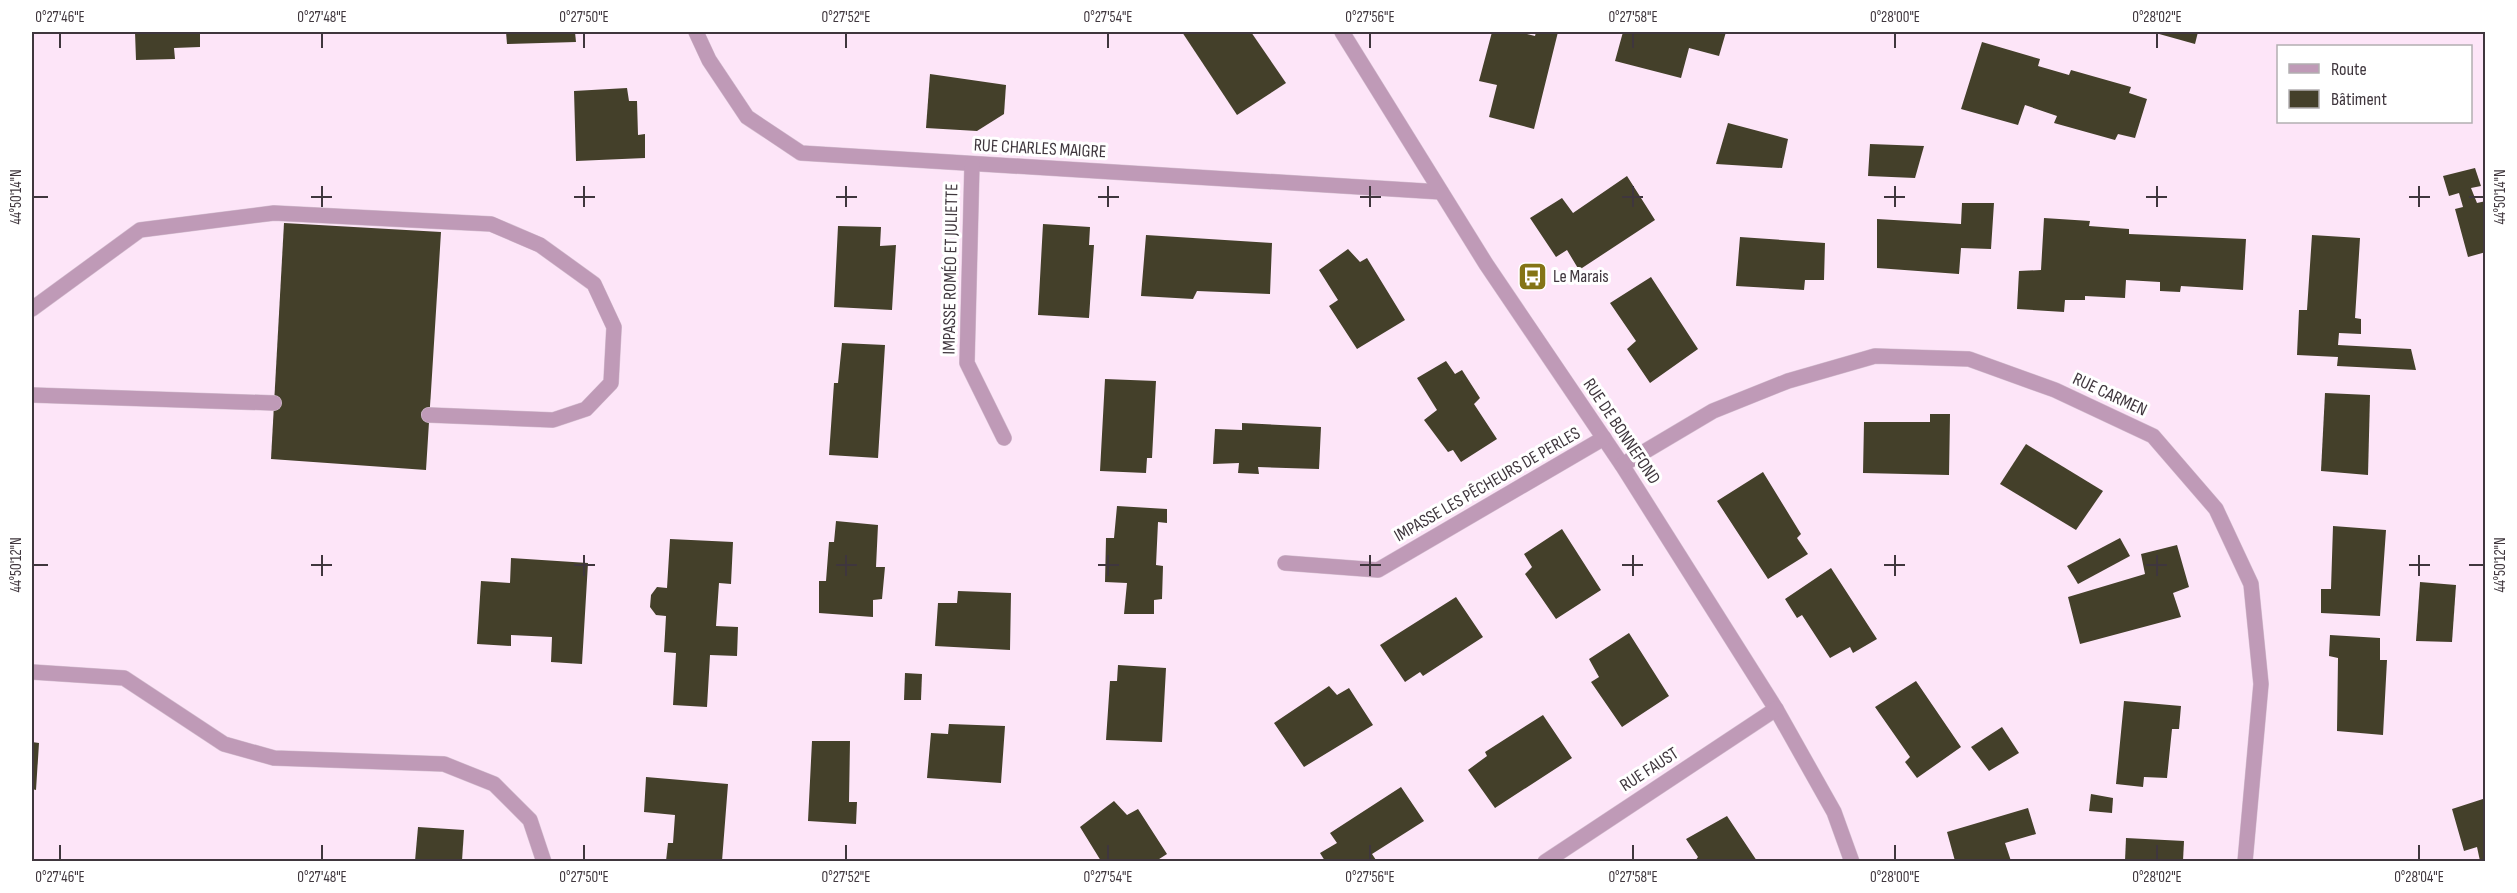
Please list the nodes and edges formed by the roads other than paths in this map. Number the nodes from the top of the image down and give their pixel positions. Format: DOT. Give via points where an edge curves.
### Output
graph roads {
  1 [pos="696,32"];
  2 [pos="1348,33"];
  3 [pos="972,164"];
  4 [pos="1441,192"];
  5 [pos="32,309"];
  6 [pos="32,395"];
  7 [pos="274,403"];
  8 [pos="429,415"];
  9 [pos="1004,438"];
  10 [pos="1604,438"];
  11 [pos="1622,465"];
  12 [pos="1285,563"];
  13 [pos="32,672"];
  14 [pos="1776,710"];
  15 [pos="544,861"];
  16 [pos="1545,861"];
  17 [pos="1852,861"];
  18 [pos="2245,861"];
  1 -- 3 [label="street, RUE CHARLES MAIGRE" via="709,60 747,117 801,153"];
  2 -- 4 [label="street, RUE DE BONNEFOND"];
  3 -- 4 [label="street, RUE CHARLES MAIGRE"];
  3 -- 9 [label="street, IMPASSE ROMÉO ET JULIETTE" via="967,363"];
  4 -- 10 [label="street, RUE DE BONNEFOND"];
  5 -- 8 [label="street" via="140,230 274,213 491,224 540,245 594,284 614,327 612,360 610,382 586,409 553,420"];
  6 -- 7 [label="street"];
  10 -- 11 [label="street, RUE DE BONNEFOND"];
  10 -- 12 [label="street, IMPASSE LES PÊCHEURS DE PERLES" via="1378,570"];
  11 -- 14 [label="street, RUE DE BONNEFOND"];
  11 -- 18 [label="street, RUE CARMEN" via="1713,411 1788,381 1875,356 1970,359 2055,390 2154,436 2216,509 2251,584 2261,684"];
  13 -- 15 [label="street" via="124,678 224,744 274,758 444,764 494,784 530,820"];
  14 -- 16 [label="street, RUE FAUST"];
  14 -- 17 [label="street, RUE DE BONNEFOND" via="1834,812"];
}
